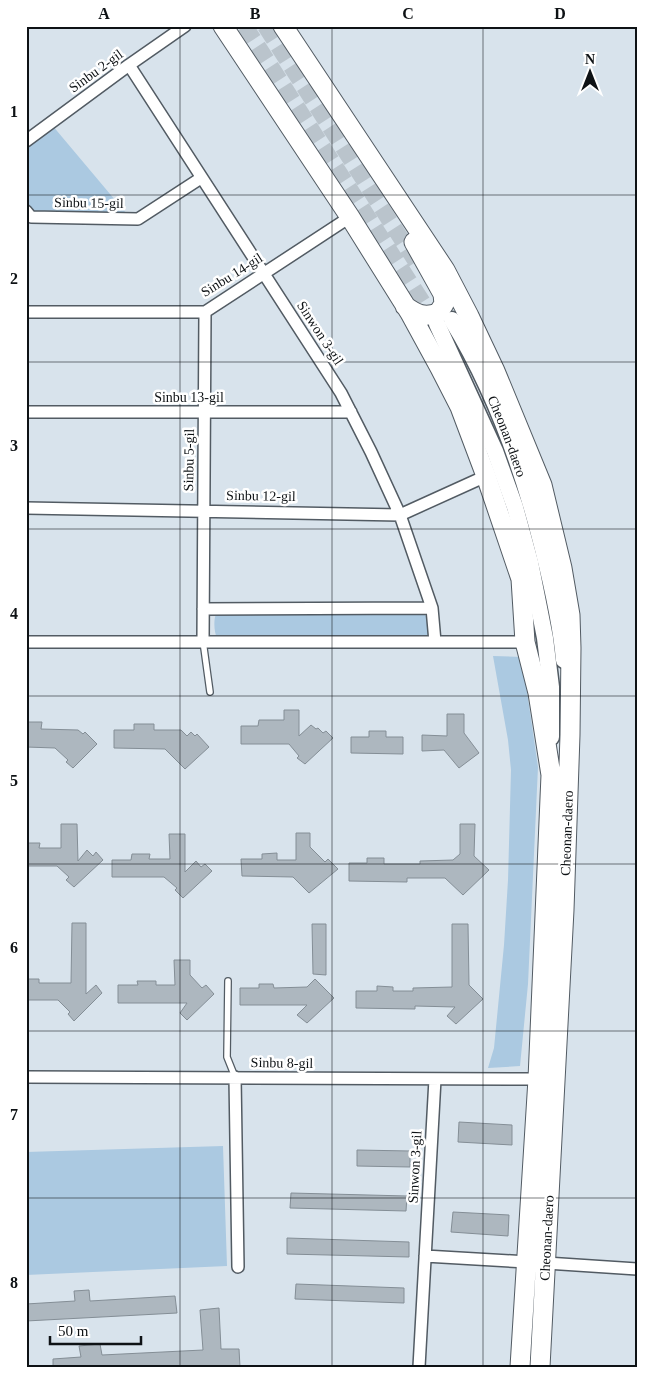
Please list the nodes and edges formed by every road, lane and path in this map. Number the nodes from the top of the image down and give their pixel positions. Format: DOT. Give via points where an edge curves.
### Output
graph roads {
  1 [pos="185,26"];
  2 [pos="223,26"];
  3 [pos="283,26"];
  4 [pos="129,65"];
  5 [pos="357,137"];
  6 [pos="26,141"];
  7 [pos="201,178"];
  8 [pos="26,211"];
  9 [pos="350,217"];
  10 [pos="263,274"];
  11 [pos="405,306"];
  12 [pos="26,312"];
  13 [pos="205,312"];
  14 [pos="204,411"];
  15 [pos="26,412"];
  16 [pos="351,412"];
  17 [pos="486,476"];
  18 [pos="26,508"];
  19 [pos="203,510"];
  20 [pos="400,515"];
  21 [pos="432,608"];
  22 [pos="203,609"];
  23 [pos="203,641"];
  24 [pos="26,642"];
  25 [pos="435,642"];
  26 [pos="526,642"];
  27 [pos="210,692"];
  28 [pos="570,735"];
  29 [pos="551,776"];
  30 [pos="228,981"];
  31 [pos="26,1077"];
  32 [pos="235,1077"];
  33 [pos="435,1079"];
  34 [pos="538,1079"];
  35 [pos="424,1256"];
  36 [pos="527,1262"];
  37 [pos="546,1263"];
  38 [pos="238,1267"];
  39 [pos="637,1269"];
  40 [pos="419,1367"];
  41 [pos="520,1367"];
  42 [pos="540,1367"];
  1 -- 4 [label="street, Sinbu 2-gil"];
  2 -- 9 [label="main road"];
  3 -- 5 [label="main road"];
  4 -- 6 [label="street, Sinbu 2-gil"];
  4 -- 7 [label="street, Sinwon 3-gil"];
  5 -- 11 [label="main road" via="444,299 442,308 433,315 420,315"];
  5 -- 28 [label="main road" via="449,278 495,371 542,484 570,615"];
  7 -- 8 [label="street, Sinbu 15-gil" via="138,219 31,217"];
  7 -- 10 [label="street, Sinwon 3-gil"];
  9 -- 10 [label="street, Sinbu 14-gil"];
  9 -- 11 [label="main road"];
  10 -- 13 [label="street, Sinbu 14-gil"];
  10 -- 16 [label="street, Sinwon 3-gil"];
  11 -- 17 [label="main road" via="460,407"];
  12 -- 13 [label="street, Sinbu 14-gil"];
  13 -- 14 [label="street, Sinbu 5-gil"];
  14 -- 15 [label="street, Sinbu 13-gil"];
  14 -- 16 [label="street, Sinbu 13-gil"];
  14 -- 19 [label="street, Sinbu 5-gil"];
  16 -- 20 [label="street, Sinwon 3-gil"];
  17 -- 20 [label="street, Sinbu 12-gil"];
  17 -- 26 [label="main road" via="521,578"];
  18 -- 19 [label="street, Sinbu 12-gil"];
  19 -- 20 [label="street, Sinbu 12-gil"];
  19 -- 22 [label="street, Sinbu 5-gil"];
  20 -- 21 [label="street, Sinwon 3-gil"];
  21 -- 22 [label="street"];
  21 -- 25 [label="street, Sinwon 3-gil"];
  22 -- 23 [label="street, Sinbu 5-gil"];
  23 -- 24 [label="street"];
  23 -- 25 [label="street"];
  23 -- 27 [label="lane"];
  25 -- 26 [label="street"];
  26 -- 29 [label="main road"];
  28 -- 29 [label="main road, Cheonan-daero" via="564,653 551,579 521,470 484,382 444,322 495,450 530,562 551,687"];
  28 -- 37 [label="main road, Cheonan-daero"];
  29 -- 34 [label="main road, Cheonan-daero"];
  30 -- 32 [label="lane" via="228,1057"];
  31 -- 32 [label="street, Sinbu 8-gil"];
  32 -- 33 [label="street, Sinbu 8-gil"];
  32 -- 38 [label="street"];
  33 -- 34 [label="street, Sinbu 8-gil"];
  33 -- 35 [label="street, Sinwon 3-gil"];
  34 -- 36 [label="main road, Cheonan-daero"];
  35 -- 36 [label="street"];
  35 -- 40 [label="street, Sinwon 3-gil"];
  36 -- 41 [label="main road, Cheonan-daero"];
  37 -- 39 [label="street"];
  37 -- 42 [label="main road, Cheonan-daero"];
}
